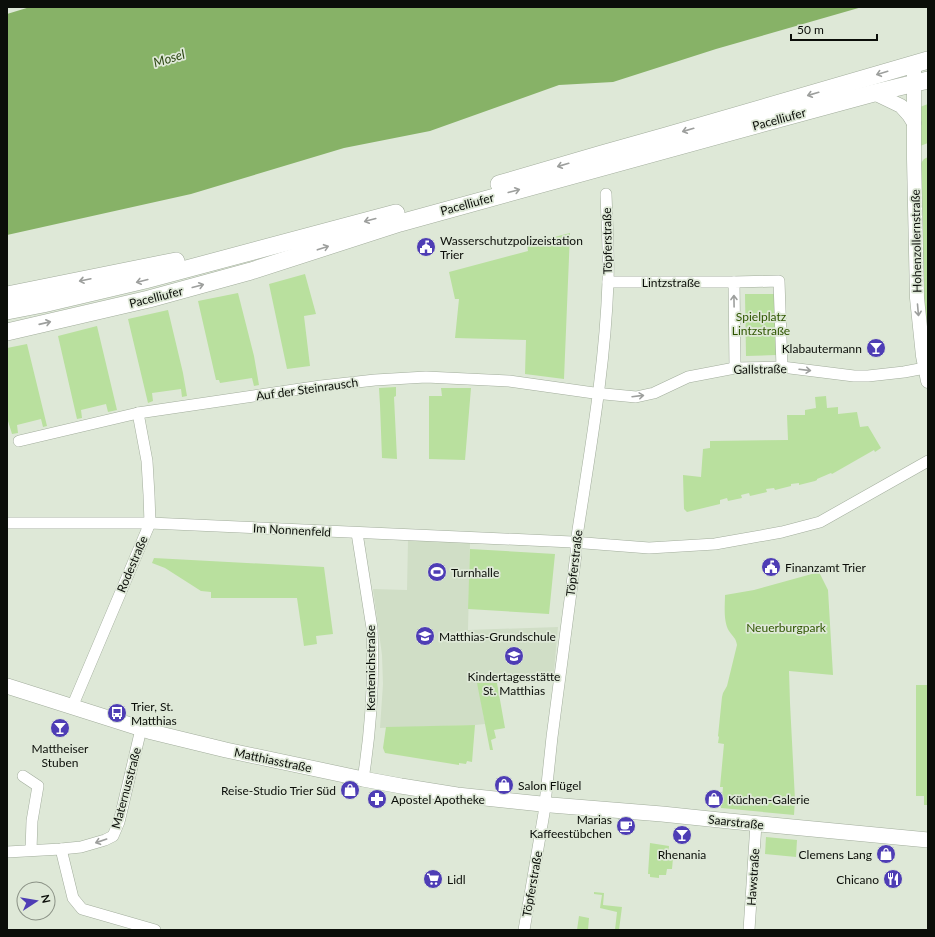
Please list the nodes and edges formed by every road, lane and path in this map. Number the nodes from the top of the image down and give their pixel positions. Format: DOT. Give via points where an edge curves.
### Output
graph roads {
  1 [pos="921,61"];
  2 [pos="923,80"];
  3 [pos="874,93"];
  4 [pos="914,123"];
  5 [pos="928,151"];
  6 [pos="914,159"];
  7 [pos="606,194"];
  8 [pos="220,259"];
  9 [pos="608,282"];
  10 [pos="734,282"];
  11 [pos="14,294"];
  12 [pos="7,311"];
  13 [pos="7,332"];
  14 [pos="782,367"];
  15 [pos="736,368"];
  16 [pos="927,375"];
  17 [pos="599,393"];
  18 [pos="138,413"];
  19 [pos="19,441"];
  20 [pos="925,464"];
  21 [pos="7,523"];
  22 [pos="150,523"];
  23 [pos="358,532"];
  24 [pos="576,542"];
  25 [pos="9,686"];
  26 [pos="72,707"];
  27 [pos="141,729"];
  28 [pos="23,776"];
  29 [pos="363,780"];
  30 [pos="545,804"];
  31 [pos="756,824"];
  32 [pos="928,840"];
  33 [pos="61,849"];
  34 [pos="31,850"];
  35 [pos="7,852"];
  36 [pos="155,930"];
  37 [pos="524,930"];
  38 [pos="749,930"];
  1 -- 2 [label="street, Hohenzollernstraße"];
  1 -- 8 [label="main road, Pacelliufer, one-way" via="423,206"];
  2 -- 3 [label="main road, Pacelliufer"];
  2 -- 4 [label="street, Hohenzollernstraße"];
  3 -- 4 [label="street" via="901,106"];
  13 -- 3 [label="main road, Pacelliufer, one-way" via="252,272 400,223"];
  4 -- 6 [label="street, Hohenzollernstraße"];
  5 -- 6 [label="street" via="922,151"];
  6 -- 16 [label="street, Hohenzollernstraße, one-way" via="917,298 922,356"];
  7 -- 9 [label="street, Töpferstraße"];
  8 -- 11 [label="main road, one-way" via="172,262"];
  8 -- 12 [label="main road, Pacelliufer, one-way" via="137,282"];
  9 -- 10 [label="street, Lintzstraße"];
  9 -- 17 [label="street, Töpferstraße"];
  10 -- 14 [label="street, Lintzstraße" via="779,281"];
  15 -- 10 [label="street, one-way"];
  14 -- 15 [label="street, Gallstraße"];
  14 -- 16 [label="street, Gallstraße, one-way" via="854,376 904,372"];
  17 -- 15 [label="street, Gallstraße, one-way" via="636,397 654,393 688,377"];
  17 -- 18 [label="street, Auf der Steinrausch" via="509,381 426,377 322,386"];
  17 -- 24 [label="street, Töpferstraße"];
  18 -- 19 [label="street, Auf der Steinrausch"];
  18 -- 22 [label="street, Rodestraße" via="147,461"];
  20 -- 24 [label="street, Im Nonnenfeld" via="820,522 782,532 715,544 649,548"];
  21 -- 22 [label="street, Im Nonnenfeld"];
  22 -- 23 [label="street, Im Nonnenfeld"];
  22 -- 26 [label="street, Rodestraße"];
  23 -- 24 [label="street, Im Nonnenfeld"];
  23 -- 29 [label="street, Kentenichstraße" via="372,628 372,698"];
  24 -- 30 [label="street, Töpferstraße"];
  25 -- 26 [label="main road, Matthiasstraße"];
  26 -- 27 [label="main road, Matthiasstraße"];
  27 -- 29 [label="main road, Matthiasstraße"];
  27 -- 33 [label="street, Maternusstraße, one-way" via="119,822 112,836 81,847"];
  28 -- 34 [label="street" via="38,786 32,821"];
  29 -- 30 [label="main road, Matthiasstraße"];
  30 -- 31 [label="main road, Saarstraße"];
  30 -- 37 [label="street, Töpferstraße"];
  31 -- 32 [label="main road, Saarstraße"];
  31 -- 38 [label="street, Hawstraße"];
  33 -- 34 [label="street, Maternusstraße"];
  33 -- 36 [label="street" via="73,898 82,909"];
  34 -- 35 [label="street, Maternusstraße"];
}
